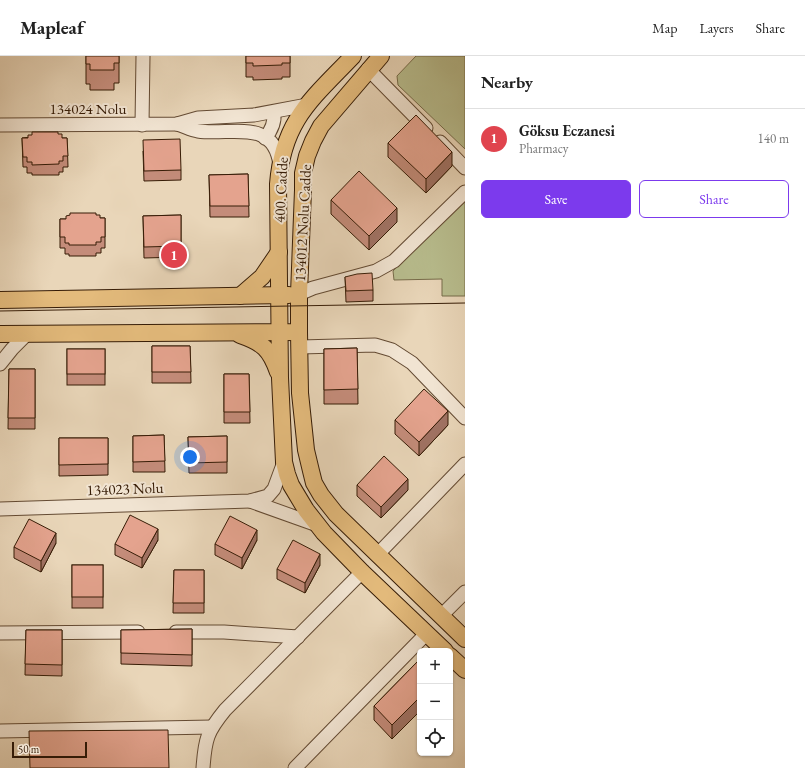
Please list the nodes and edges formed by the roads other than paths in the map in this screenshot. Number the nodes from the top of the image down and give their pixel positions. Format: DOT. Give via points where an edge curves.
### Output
graph roads {
  1 [pos="143,56"];
  2 [pos="353,56"];
  3 [pos="381,56"];
  4 [pos="368,69"];
  5 [pos="307,105"];
  6 [pos="274,112"];
  7 [pos="177,124"];
  8 [pos="0,125"];
  9 [pos="142,125"];
  10 [pos="265,138"];
  11 [pos="280,166"];
  12 [pos="465,168"];
  13 [pos="465,192"];
  14 [pos="279,252"];
  15 [pos="299,294"];
  16 [pos="279,295"];
  17 [pos="240,296"];
  18 [pos="0,300"];
  19 [pos="233,332"];
  20 [pos="280,332"];
  21 [pos="0,334"];
  22 [pos="27,334"];
  23 [pos="299,340"];
  24 [pos="0,364"];
  25 [pos="280,378"];
  26 [pos="465,418"];
  27 [pos="284,462"];
  28 [pos="465,464"];
  29 [pos="250,501"];
  30 [pos="0,509"];
  31 [pos="317,525"];
  32 [pos="378,554"];
  33 [pos="362,572"];
  34 [pos="465,592"];
  35 [pos="441,616"];
  36 [pos="0,633"];
  37 [pos="426,634"];
  38 [pos="298,637"];
  39 [pos="465,639"];
  40 [pos="442,648"];
  41 [pos="453,659"];
  42 [pos="465,670"];
  43 [pos="212,727"];
  44 [pos="0,731"];
  45 [pos="203,768"];
  46 [pos="295,768"];
  1 -- 9 [label="street"];
  2 -- 5 [label="main road, 400. Cadde"];
  3 -- 4 [label="main road, 134012 Nolu Cadde"];
  4 -- 12 [label="street"];
  4 -- 15 [label="main road, 134012 Nolu Cadde" via="321,126 307,156 303,173"];
  5 -- 6 [label="street, 134024 Nolu"];
  5 -- 11 [label="main road, 400. Cadde" via="289,134"];
  6 -- 7 [label="street, 134024 Nolu" via="198,118"];
  6 -- 10 [label="street" via="272,128"];
  7 -- 9 [label="street, 134024 Nolu"];
  7 -- 10 [label="street, 134024 Nolu" via="198,131 246,131 260,134"];
  8 -- 9 [label="street, 134024 Nolu"];
  10 -- 11 [label="street" via="274,147"];
  11 -- 14 [label="main road, 400. Cadde"];
  13 -- 15 [label="street" via="394,261 376,271"];
  14 -- 16 [label="main road, 400. Cadde"];
  14 -- 17 [label="main road" via="262,277"];
  15 -- 16 [label="main road"];
  15 -- 23 [label="main road, 134012 Nolu Cadde"];
  16 -- 17 [label="main road"];
  16 -- 20 [label="main road, 400. Cadde"];
  17 -- 18 [label="main road"];
  19 -- 20 [label="main road"];
  19 -- 22 [label="main road"];
  19 -- 25 [label="main road" via="255,340 266,349 273,357"];
  20 -- 23 [label="main road"];
  20 -- 25 [label="main road, 400. Cadde"];
  21 -- 22 [label="main road"];
  22 -- 24 [label="street"];
  23 -- 26 [label="street" via="375,345 392,350 412,364"];
  23 -- 32 [label="main road, 134012 Nolu Cadde" via="300,393 314,483 336,514"];
  25 -- 27 [label="main road"];
  27 -- 29 [label="street" via="274,489 268,496"];
  27 -- 31 [label="main road" via="291,485"];
  28 -- 32 [label="street"];
  29 -- 30 [label="street, 134023 Nolu"];
  29 -- 31 [label="street"];
  31 -- 33 [label="main road"];
  32 -- 35 [label="main road, 134012 Nolu Cadde"];
  33 -- 37 [label="main road"];
  33 -- 38 [label="street"];
  34 -- 35 [label="street"];
  35 -- 39 [label="main road, 134012 Nolu Cadde"];
  36 -- 38 [label="street" via="224,632"];
  37 -- 40 [label="main road"];
  37 -- 46 [label="street"];
  38 -- 43 [label="street" via="225,710"];
  41 -- 42 [label="main road"];
  43 -- 44 [label="street"];
  43 -- 45 [label="street" via="204,747"];
}
